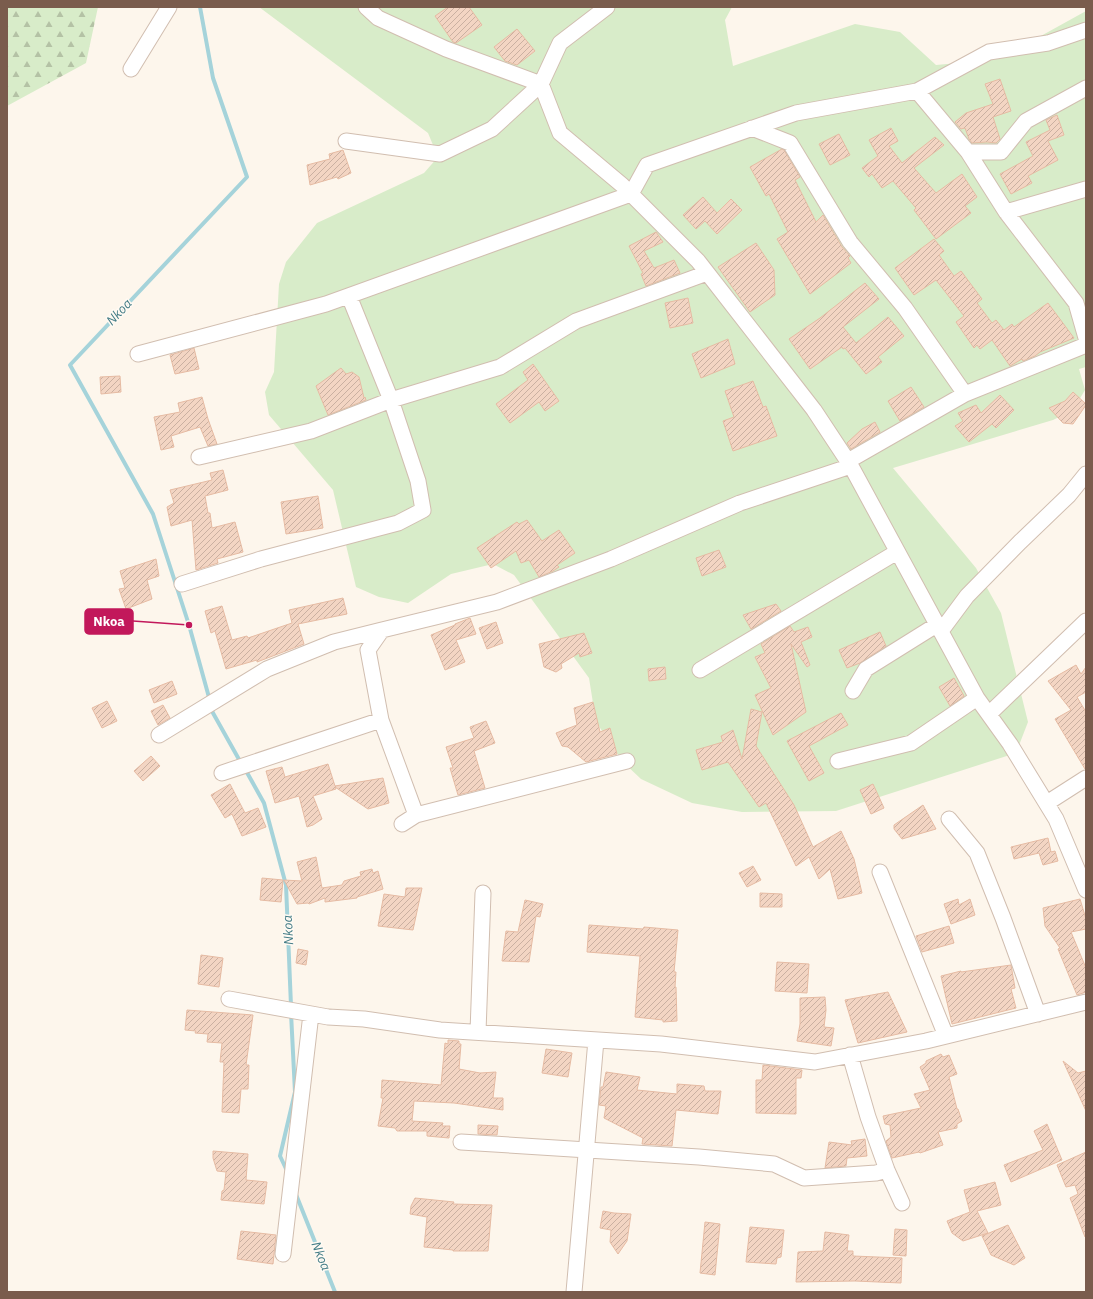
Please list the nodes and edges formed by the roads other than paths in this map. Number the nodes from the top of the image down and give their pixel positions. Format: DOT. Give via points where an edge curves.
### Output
graph roads {
  1 [pos="169,7"];
  2 [pos="366,7"];
  3 [pos="607,7"];
  4 [pos="1086,30"];
  5 [pos="131,69"];
  6 [pos="541,84"];
  7 [pos="1086,88"];
  8 [pos="917,91"];
  9 [pos="752,128"];
  10 [pos="346,141"];
  11 [pos="968,152"];
  12 [pos="1086,189"];
  13 [pos="631,194"];
  14 [pos="1006,212"];
  15 [pos="708,273"];
  16 [pos="349,296"];
  17 [pos="1086,338"];
  18 [pos="1086,346"];
  19 [pos="138,354"];
  20 [pos="965,394"];
  21 [pos="391,400"];
  22 [pos="199,457"];
  23 [pos="850,464"];
  24 [pos="1086,474"];
  25 [pos="897,552"];
  26 [pos="182,584"];
  27 [pos="1086,621"];
  28 [pos="939,628"];
  29 [pos="382,630"];
  30 [pos="700,670"];
  31 [pos="853,690"];
  32 [pos="977,698"];
  33 [pos="989,714"];
  34 [pos="381,720"];
  35 [pos="159,735"];
  36 [pos="838,761"];
  37 [pos="627,762"];
  38 [pos="222,773"];
  39 [pos="1086,778"];
  40 [pos="1047,803"];
  41 [pos="416,815"];
  42 [pos="949,819"];
  43 [pos="402,824"];
  44 [pos="880,872"];
  45 [pos="1086,890"];
  46 [pos="483,893"];
  47 [pos="229,999"];
  48 [pos="1086,1002"];
  49 [pos="311,1014"];
  50 [pos="1038,1014"];
  51 [pos="478,1032"];
  52 [pos="946,1036"];
  53 [pos="596,1040"];
  54 [pos="850,1055"];
  55 [pos="461,1142"];
  56 [pos="586,1149"];
  57 [pos="887,1170"];
  58 [pos="902,1203"];
  59 [pos="283,1254"];
  60 [pos="574,1292"];
  1 -- 5 [label="street"];
  2 -- 6 [label="street" via="378,18 446,48"];
  3 -- 6 [label="street" via="560,43"];
  4 -- 8 [label="street" via="1048,43 989,52"];
  6 -- 10 [label="street" via="492,129 440,154"];
  6 -- 13 [label="street" via="560,133"];
  7 -- 11 [label="street" via="1026,121 1001,152"];
  8 -- 9 [label="street" via="796,113"];
  8 -- 11 [label="street"];
  9 -- 13 [label="street" via="647,165"];
  9 -- 20 [label="street" via="790,143 850,242 906,308"];
  11 -- 14 [label="street"];
  12 -- 14 [label="street"];
  13 -- 15 [label="street"];
  13 -- 16 [label="street"];
  14 -- 17 [label="street" via="1076,303"];
  15 -- 21 [label="street" via="576,321 500,367"];
  15 -- 23 [label="street" via="814,410"];
  16 -- 19 [label="street"];
  16 -- 21 [label="street"];
  18 -- 20 [label="street"];
  20 -- 23 [label="street"];
  21 -- 22 [label="street" via="311,431"];
  21 -- 26 [label="street" via="418,481 423,510 398,523 261,559"];
  23 -- 25 [label="street"];
  23 -- 29 [label="street" via="740,503 611,560 497,602"];
  24 -- 28 [label="street" via="1069,495 967,596"];
  25 -- 28 [label="street"];
  25 -- 30 [label="street"];
  27 -- 33 [label="street"];
  28 -- 31 [label="street" via="866,669"];
  28 -- 32 [label="street"];
  29 -- 34 [label="street" via="368,650"];
  29 -- 35 [label="street" via="334,642 267,669"];
  32 -- 33 [label="street"];
  32 -- 36 [label="street" via="911,743"];
  33 -- 40 [label="street"];
  34 -- 38 [label="street"];
  34 -- 41 [label="street"];
  37 -- 41 [label="street"];
  39 -- 40 [label="street"];
  40 -- 45 [label="street"];
  41 -- 43 [label="street"];
  42 -- 50 [label="street" via="977,853"];
  44 -- 52 [label="street"];
  46 -- 51 [label="street"];
  47 -- 49 [label="street"];
  48 -- 50 [label="street"];
  49 -- 51 [label="street" via="440,1030"];
  49 -- 59 [label="street"];
  50 -- 52 [label="street"];
  51 -- 53 [label="street"];
  52 -- 54 [label="street"];
  53 -- 54 [label="street" via="661,1044 815,1062"];
  53 -- 56 [label="street"];
  54 -- 57 [label="street"];
  55 -- 56 [label="street"];
  56 -- 57 [label="street" via="774,1164 804,1178"];
  56 -- 60 [label="street"];
  57 -- 58 [label="street"];
}
